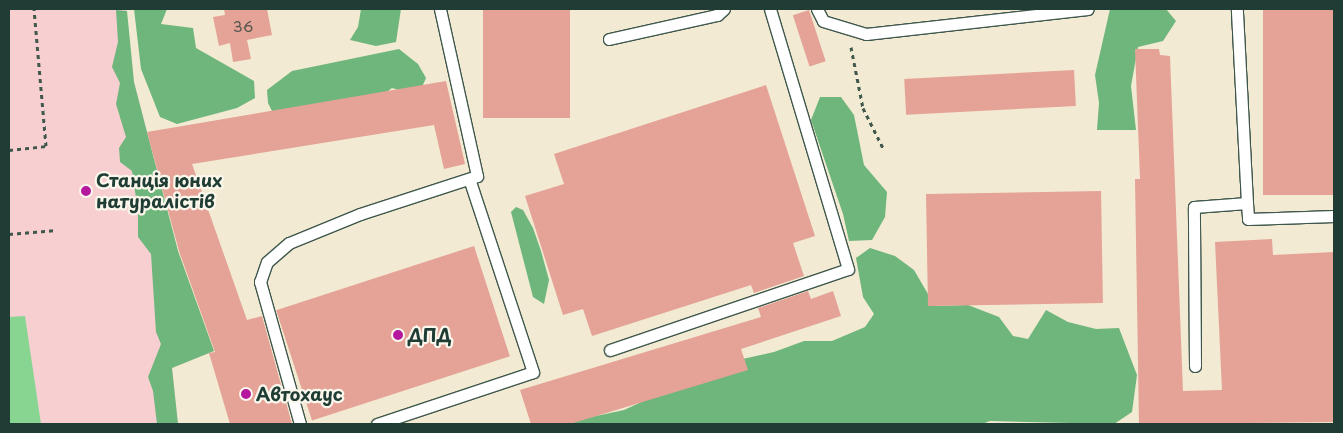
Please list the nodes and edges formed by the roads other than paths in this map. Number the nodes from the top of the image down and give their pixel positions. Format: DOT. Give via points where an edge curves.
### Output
graph roads {
  1 [pos="440,9"];
  2 [pos="724,9"];
  3 [pos="770,9"];
  4 [pos="817,9"];
  5 [pos="1088,9"];
  6 [pos="1237,9"];
  7 [pos="609,39"];
  8 [pos="469,179"];
  9 [pos="1246,203"];
  10 [pos="1334,216"];
  11 [pos="610,350"];
  12 [pos="1195,366"];
  13 [pos="300,424"];
  14 [pos="377,424"];
  1 -- 8 [label="lane" via="477,176"];
  2 -- 7 [label="lane" via="717,16"];
  3 -- 11 [label="lane" via="848,269"];
  4 -- 5 [label="lane" via="823,21 866,34"];
  6 -- 9 [label="lane"];
  8 -- 13 [label="lane" via="342,221 289,243 267,262 260,282"];
  8 -- 14 [label="lane" via="534,372"];
  9 -- 10 [label="lane" via="1248,219"];
  9 -- 12 [label="lane" via="1194,207"];
}
